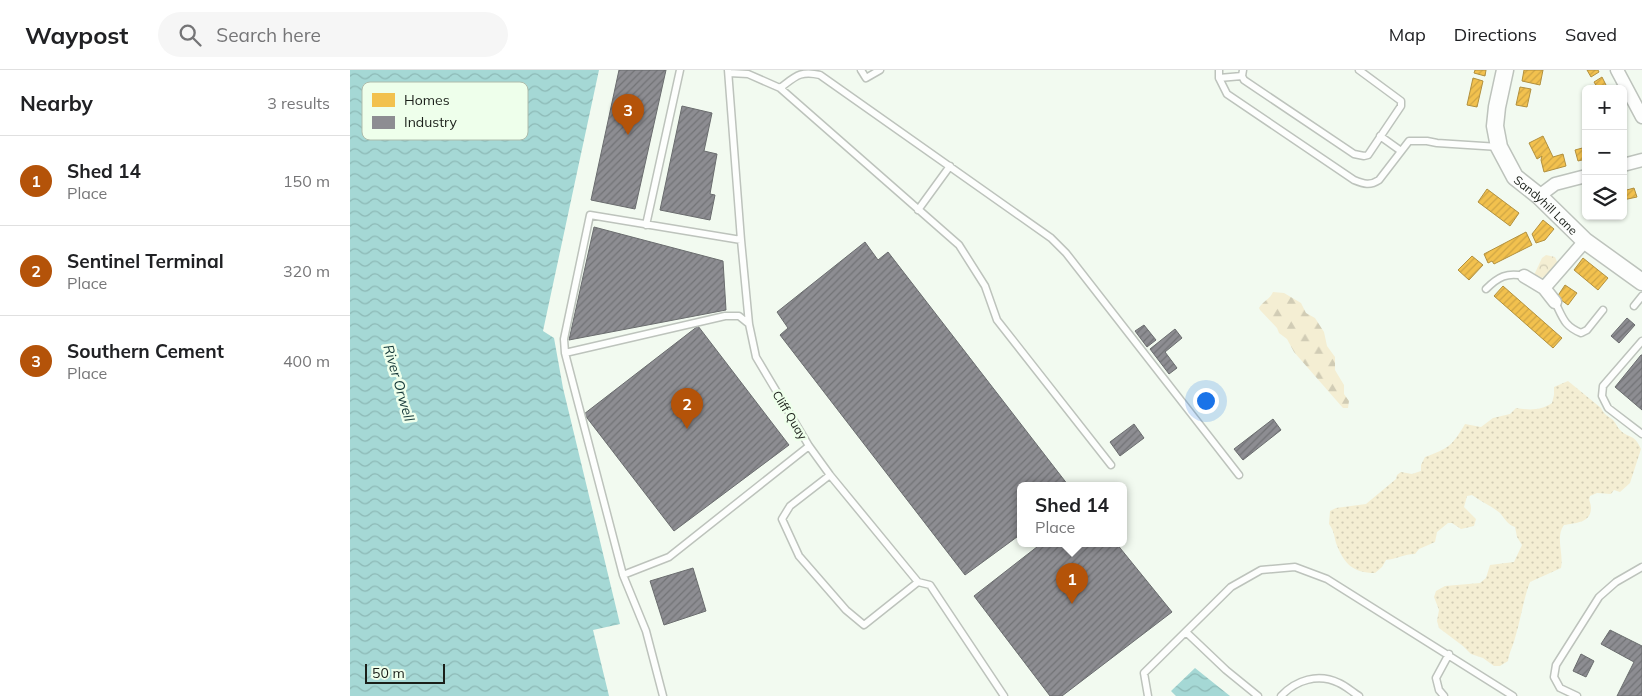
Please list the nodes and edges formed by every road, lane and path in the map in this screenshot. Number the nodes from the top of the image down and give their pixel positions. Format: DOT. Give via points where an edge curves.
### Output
graph roads {
  1 [pos="680,70"];
  2 [pos="861,70"];
  3 [pos="880,70"];
  4 [pos="1219,70"];
  5 [pos="1359,70"];
  6 [pos="1505,70"];
  7 [pos="1617,70"];
  8 [pos="728,71"];
  9 [pos="748,72"];
  10 [pos="1242,73"];
  11 [pos="1219,78"];
  12 [pos="780,88"];
  13 [pos="1642,117"];
  14 [pos="1380,136"];
  15 [pos="1498,146"];
  16 [pos="1401,151"];
  17 [pos="1642,160"];
  18 [pos="1627,164"];
  19 [pos="950,166"];
  20 [pos="1582,177"];
  21 [pos="1539,196"];
  22 [pos="918,210"];
  23 [pos="646,225"];
  24 [pos="741,240"];
  25 [pos="1586,242"];
  26 [pos="1524,276"];
  27 [pos="1642,282"];
  28 [pos="1544,288"];
  29 [pos="1486,289"];
  30 [pos="1642,296"];
  31 [pos="1555,302"];
  32 [pos="1634,306"];
  33 [pos="1603,310"];
  34 [pos="750,324"];
  35 [pos="1642,341"];
  36 [pos="565,353"];
  37 [pos="1642,434"];
  38 [pos="809,446"];
  39 [pos="1111,465"];
  40 [pos="830,475"];
  41 [pos="1239,475"];
  42 [pos="1642,567"];
  43 [pos="623,575"];
  44 [pos="918,582"];
  45 [pos="1186,632"];
  46 [pos="1448,654"];
  47 [pos="663,696"];
  48 [pos="1004,696"];
  49 [pos="1148,696"];
  50 [pos="1258,696"];
  51 [pos="1281,696"];
  52 [pos="1359,696"];
  53 [pos="1444,696"];
  54 [pos="1513,696"];
  55 [pos="1577,696"];
  1 -- 23 [label="lane"];
  2 -- 3 [label="lane" via="866,78"];
  4 -- 11 [label="lane"];
  5 -- 14 [label="lane" via="1401,100 1401,106"];
  6 -- 15 [label="street, Sandyhill Lane" via="1495,126"];
  7 -- 13 [label="street"];
  8 -- 9 [label="lane"];
  8 -- 24 [label="lane, Cliff Quay"];
  9 -- 12 [label="lane"];
  10 -- 11 [label="lane"];
  10 -- 14 [label="lane" via="1244,80 1354,154 1368,155"];
  11 -- 16 [label="lane" via="1227,94 1354,180 1365,184 1379,180"];
  12 -- 19 [label="lane" via="801,73 820,75"];
  12 -- 22 [label="lane"];
  14 -- 16 [label="lane"];
  15 -- 16 [label="lane" via="1414,140"];
  15 -- 21 [label="street, Sandyhill Lane" via="1515,177"];
  17 -- 18 [label="street"];
  19 -- 22 [label="lane"];
  19 -- 41 [label="lane" via="1051,238 1066,253"];
  20 -- 21 [label="street" via="1554,184"];
  21 -- 25 [label="street, Sandyhill Lane"];
  22 -- 39 [label="lane" via="959,245 985,286 997,320"];
  23 -- 24 [label="lane"];
  23 -- 36 [label="lane" via="590,215 564,339"];
  24 -- 34 [label="lane, Cliff Quay"];
  25 -- 27 [label="street, Sandyhill Lane"];
  25 -- 28 [label="street"];
  26 -- 28 [label="street"];
  26 -- 29 [label="lane" via="1504,275"];
  28 -- 31 [label="street"];
  30 -- 32 [label="lane"];
  31 -- 33 [label="lane" via="1566,324 1580,333"];
  34 -- 36 [label="lane" via="740,316 724,316"];
  34 -- 38 [label="lane, Cliff Quay" via="756,357"];
  35 -- 37 [label="lane" via="1602,391 1608,408"];
  36 -- 43 [label="lane"];
  38 -- 40 [label="lane, Cliff Quay"];
  38 -- 43 [label="lane" via="669,558"];
  40 -- 44 [label="lane, Cliff Quay"];
  40 -- 44 [label="lane" via="790,506 782,519 799,556 846,610 864,625"];
  42 -- 55 [label="lane" via="1616,582 1599,597 1556,666 1554,677 1560,688"];
  43 -- 47 [label="lane" via="646,631"];
  44 -- 48 [label="lane, Cliff Quay" via="930,585"];
  45 -- 46 [label="lane" via="1231,587 1261,570 1295,567 1327,579"];
  45 -- 49 [label="lane" via="1144,674"];
  45 -- 50 [label="lane"];
  46 -- 53 [label="lane" via="1436,678"];
  46 -- 54 [label="lane"];
  51 -- 52 [label="lane" via="1304,680 1319,677 1338,682"];
}
